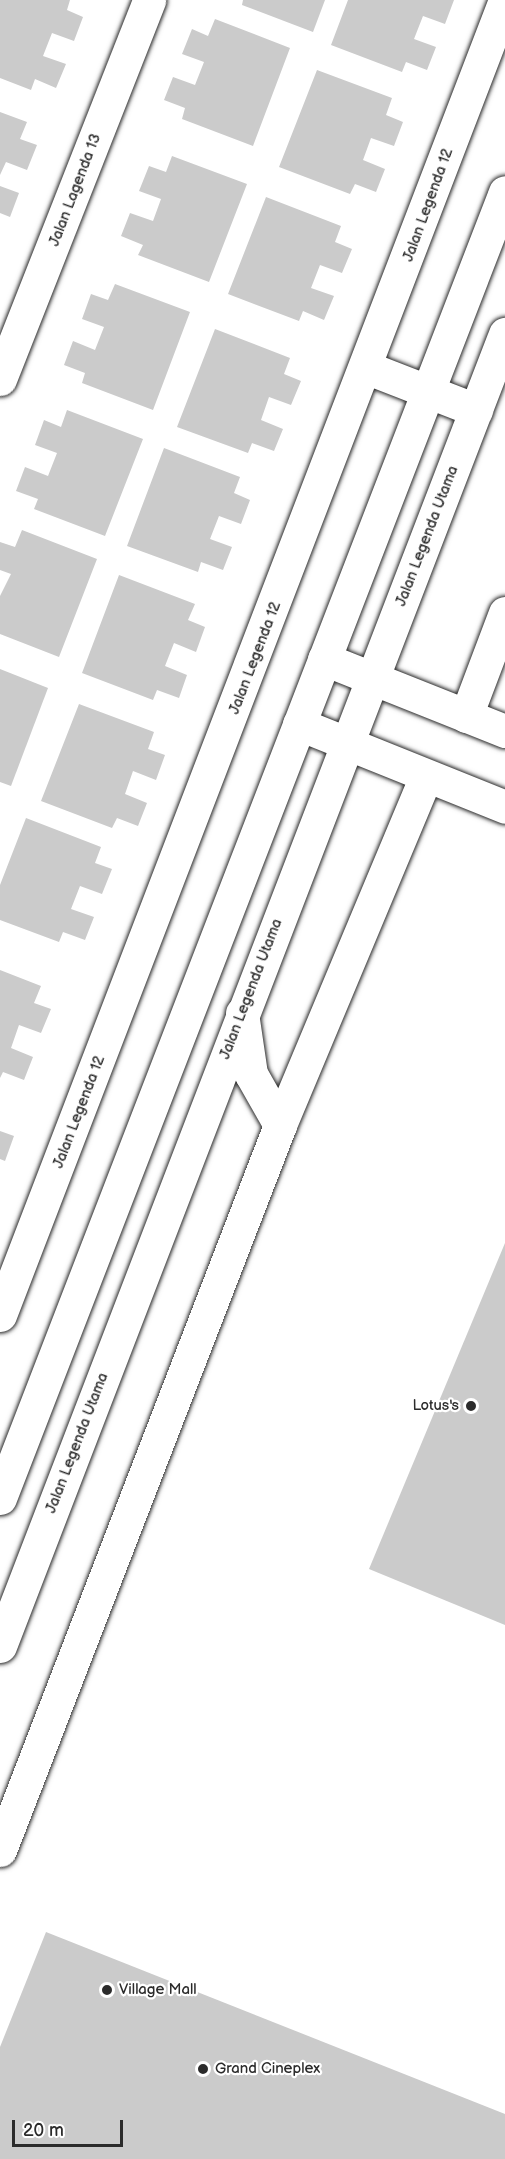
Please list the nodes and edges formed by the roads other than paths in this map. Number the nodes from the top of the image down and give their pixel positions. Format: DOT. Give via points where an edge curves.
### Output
graph roads {
  1 [pos="149,0"];
  2 [pos="505,0"];
  3 [pos="505,192"];
  4 [pos="505,334"];
  5 [pos="368,368"];
  6 [pos="0,380"];
  7 [pos="428,390"];
  8 [pos="476,410"];
  9 [pos="505,613"];
  10 [pos="324,659"];
  11 [pos="372,678"];
  12 [pos="466,716"];
  13 [pos="299,724"];
  14 [pos="505,731"];
  15 [pos="346,743"];
  16 [pos="426,776"];
  17 [pos="505,807"];
  18 [pos="242,1012"];
  19 [pos="280,1125"];
  20 [pos="0,1315"];
  21 [pos="0,1498"];
  22 [pos="0,1646"];
  23 [pos="0,1850"];
  1 -- 6 [label="street, Jalan Lagenda 13"];
  2 -- 5 [label="street, Jalan Legenda 12"];
  3 -- 7 [label="street"];
  4 -- 8 [label="street, Jalan Legenda Utama"];
  5 -- 7 [label="street"];
  5 -- 20 [label="street, Jalan Legenda 12"];
  7 -- 8 [label="street"];
  7 -- 10 [label="street"];
  8 -- 11 [label="street, Jalan Legenda Utama"];
  9 -- 12 [label="street"];
  10 -- 11 [label="street"];
  10 -- 13 [label="street"];
  11 -- 12 [label="street"];
  11 -- 15 [label="street, Jalan Legenda Utama"];
  12 -- 14 [label="street"];
  13 -- 15 [label="street"];
  13 -- 21 [label="street"];
  15 -- 16 [label="street"];
  15 -- 18 [label="street, Jalan Legenda Utama"];
  16 -- 17 [label="street"];
  16 -- 19 [label="street"];
  18 -- 19 [label="street" via="251,1074"];
  18 -- 22 [label="street, Jalan Legenda Utama"];
  19 -- 23 [label="street"];
}
